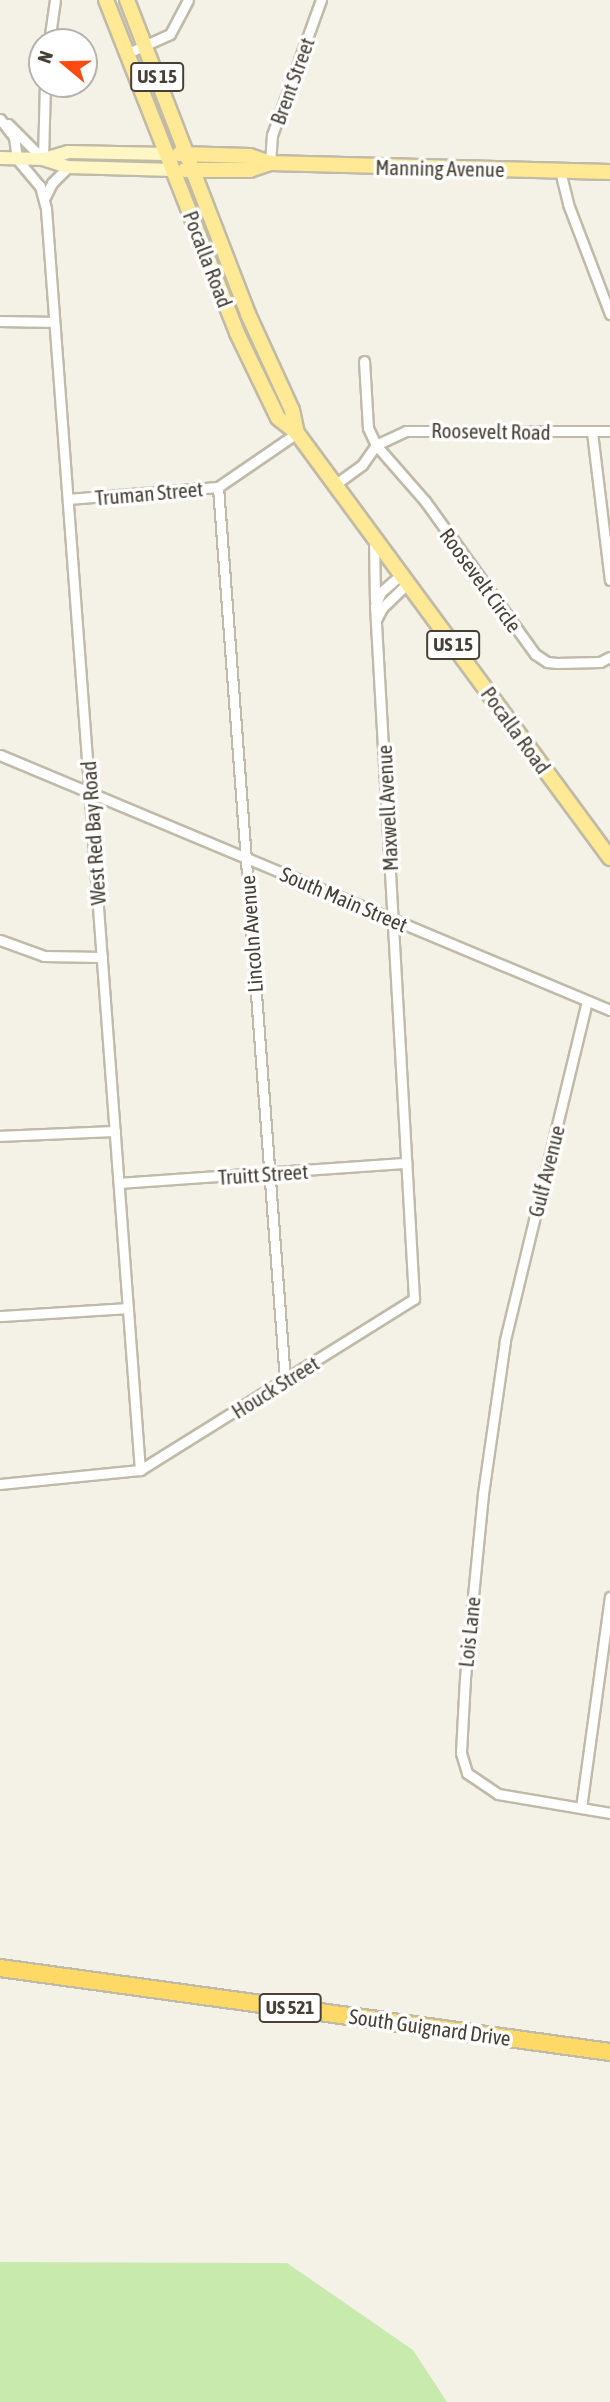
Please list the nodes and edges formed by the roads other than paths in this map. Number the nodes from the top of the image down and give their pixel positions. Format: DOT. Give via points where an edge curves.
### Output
graph roads {
  1 [pos="55,0"];
  2 [pos="106,0"];
  3 [pos="127,0"];
  4 [pos="188,0"];
  5 [pos="321,0"];
  6 [pos="51,28"];
  7 [pos="146,47"];
  8 [pos="128,53"];
  9 [pos="45,98"];
  10 [pos="2,120"];
  11 [pos="167,154"];
  12 [pos="187,154"];
  13 [pos="0,158"];
  14 [pos="17,159"];
  15 [pos="43,159"];
  16 [pos="270,163"];
  17 [pos="68,167"];
  18 [pos="173,170"];
  19 [pos="192,170"];
  20 [pos="560,171"];
  21 [pos="610,172"];
  22 [pos="45,197"];
  23 [pos="610,314"];
  24 [pos="0,321"];
  25 [pos="54,321"];
  26 [pos="364,361"];
  27 [pos="610,431"];
  28 [pos="592,432"];
  29 [pos="297,433"];
  30 [pos="376,445"];
  31 [pos="333,486"];
  32 [pos="218,487"];
  33 [pos="68,499"];
  34 [pos="374,536"];
  35 [pos="405,578"];
  36 [pos="610,580"];
  37 [pos="375,606"];
  38 [pos="376,620"];
  39 [pos="610,657"];
  40 [pos="0,755"];
  41 [pos="90,793"];
  42 [pos="245,857"];
  43 [pos="610,858"];
  44 [pos="394,919"];
  45 [pos="0,940"];
  46 [pos="102,957"];
  47 [pos="587,1001"];
  48 [pos="610,1010"];
  49 [pos="115,1131"];
  50 [pos="0,1136"];
  51 [pos="407,1163"];
  52 [pos="269,1173"];
  53 [pos="119,1184"];
  54 [pos="128,1308"];
  55 [pos="0,1316"];
  56 [pos="505,1341"];
  57 [pos="285,1381"];
  58 [pos="140,1471"];
  59 [pos="0,1483"];
  60 [pos="610,1597"];
  61 [pos="581,1808"];
  62 [pos="610,1813"];
  63 [pos="0,1968"];
  64 [pos="610,2052"];
  1 -- 6 [label="street"];
  2 -- 8 [label="main road, US 15"];
  3 -- 7 [label="main road, US 15"];
  4 -- 7 [label="street" via="170,34"];
  5 -- 16 [label="street, Brent Street" via="272,135"];
  7 -- 8 [label="street"];
  7 -- 12 [label="main road, US 15"];
  8 -- 11 [label="main road, US 15"];
  9 -- 15 [label="street"];
  10 -- 14 [label="street" via="13,136"];
  10 -- 15 [label="street"];
  11 -- 12 [label="main road, Manning Avenue"];
  11 -- 15 [label="main road, Manning Avenue" via="68,152"];
  11 -- 18 [label="main road, Pocalla Road / US 15"];
  12 -- 16 [label="main road, Manning Avenue" via="250,156"];
  12 -- 19 [label="main road, US 15"];
  13 -- 14 [label="main road, Manning Avenue"];
  14 -- 15 [label="main road, Manning Avenue"];
  14 -- 22 [label="street, West Red Bay Road" via="35,176"];
  15 -- 17 [label="main road, Manning Avenue"];
  16 -- 19 [label="main road, Manning Avenue" via="250,170"];
  16 -- 20 [label="main road, Manning Avenue"];
  17 -- 18 [label="main road, Manning Avenue"];
  17 -- 22 [label="street"];
  18 -- 19 [label="main road, Manning Avenue"];
  18 -- 29 [label="main road, Pocalla Road / US 15" via="248,358 278,418"];
  19 -- 29 [label="main road, Pocalla Road / US 15" via="262,350 292,410"];
  20 -- 21 [label="main road, Manning Avenue"];
  20 -- 23 [label="street"];
  22 -- 25 [label="street, West Red Bay Road"];
  24 -- 25 [label="street"];
  25 -- 33 [label="street, West Red Bay Road"];
  26 -- 30 [label="street" via="368,428"];
  27 -- 28 [label="street, Roosevelt Road"];
  28 -- 30 [label="street, Roosevelt Road" via="414,430 399,432"];
  28 -- 36 [label="street"];
  29 -- 31 [label="main road, Pocalla Road / US 15"];
  29 -- 32 [label="street, Truman Street"];
  30 -- 31 [label="street" via="362,465"];
  30 -- 39 [label="street, Roosevelt Circle" via="425,502 535,654 557,663 600,662"];
  31 -- 34 [label="main road, Pocalla Road / US 15"];
  32 -- 33 [label="street, Truman Street"];
  32 -- 42 [label="street, Lincoln Avenue"];
  33 -- 41 [label="street, West Red Bay Road"];
  34 -- 35 [label="main road, Pocalla Road / US 15"];
  34 -- 37 [label="street, Maxwell Avenue"];
  35 -- 37 [label="street" via="378,596"];
  35 -- 38 [label="street"];
  35 -- 43 [label="main road, Pocalla Road / US 15"];
  37 -- 38 [label="street, Maxwell Avenue"];
  38 -- 44 [label="street, Maxwell Avenue"];
  40 -- 41 [label="street, South Main Street"];
  41 -- 42 [label="street, South Main Street"];
  41 -- 46 [label="street, West Red Bay Road"];
  42 -- 44 [label="street, South Main Street"];
  42 -- 52 [label="street, Lincoln Avenue"];
  44 -- 47 [label="street, South Main Street"];
  44 -- 51 [label="street, Maxwell Avenue"];
  45 -- 46 [label="street" via="44,956"];
  46 -- 49 [label="street, West Red Bay Road"];
  47 -- 48 [label="street, South Main Street"];
  47 -- 56 [label="street, Gulf Avenue"];
  49 -- 50 [label="street"];
  49 -- 53 [label="street, West Red Bay Road"];
  51 -- 52 [label="street, Truitt Street"];
  51 -- 57 [label="street, Houck Street" via="414,1299"];
  52 -- 53 [label="street, Truitt Street"];
  52 -- 57 [label="street, Lincoln Avenue"];
  53 -- 54 [label="street, West Red Bay Road"];
  54 -- 55 [label="street"];
  54 -- 58 [label="street, West Red Bay Road"];
  56 -- 61 [label="street, Lois Lane" via="482,1507 461,1753 467,1773 498,1794"];
  57 -- 58 [label="street, Houck Street"];
  58 -- 59 [label="street, Houck Street"];
  60 -- 61 [label="street"];
  61 -- 62 [label="street, Lois Lane"];
  63 -- 64 [label="highway, South Guignard Drive / US 521"];
}
